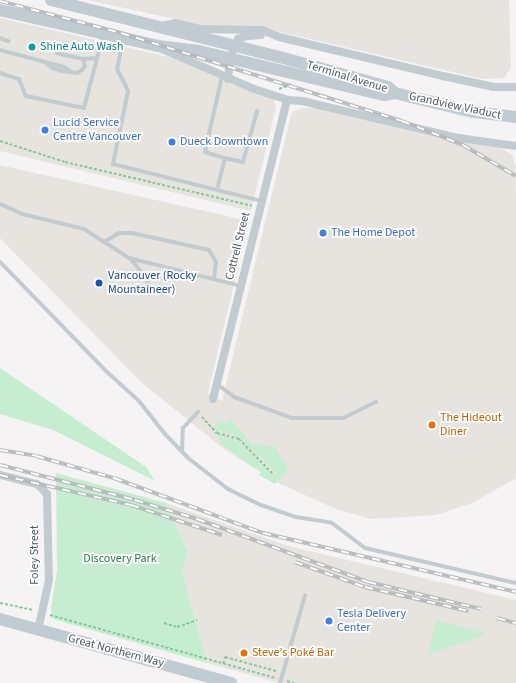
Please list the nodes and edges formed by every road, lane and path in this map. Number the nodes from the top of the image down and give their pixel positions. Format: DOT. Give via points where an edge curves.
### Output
graph roads {
  1 [pos="51,0"];
  2 [pos="67,2"];
  3 [pos="0,10"];
  4 [pos="156,26"];
  5 [pos="103,35"];
  6 [pos="279,37"];
  7 [pos="0,38"];
  8 [pos="123,39"];
  9 [pos="8,40"];
  10 [pos="158,46"];
  11 [pos="234,47"];
  12 [pos="0,50"];
  13 [pos="57,53"];
  14 [pos="97,58"];
  15 [pos="230,58"];
  16 [pos="83,59"];
  17 [pos="0,73"];
  18 [pos="225,77"];
  19 [pos="297,83"];
  20 [pos="516,88"];
  21 [pos="277,92"];
  22 [pos="395,93"];
  23 [pos="287,100"];
  24 [pos="257,111"];
  25 [pos="516,117"];
  26 [pos="0,141"];
  27 [pos="516,146"];
  28 [pos="225,158"];
  29 [pos="217,190"];
  30 [pos="0,204"];
  31 [pos="261,205"];
  32 [pos="104,242"];
  33 [pos="129,258"];
  34 [pos="0,262"];
  35 [pos="214,279"];
  36 [pos="241,286"];
  37 [pos="149,294"];
  38 [pos="216,384"];
  39 [pos="213,399"];
  40 [pos="376,402"];
  41 [pos="198,412"];
  42 [pos="182,452"];
  43 [pos="0,475"];
  44 [pos="274,475"];
  45 [pos="516,583"];
  46 [pos="305,594"];
  47 [pos="0,603"];
  48 [pos="29,609"];
  49 [pos="51,615"];
  50 [pos="0,619"];
  51 [pos="197,620"];
  52 [pos="164,623"];
  53 [pos="38,630"];
  54 [pos="235,660"];
  55 [pos="223,664"];
  56 [pos="250,664"];
  57 [pos="233,667"];
  58 [pos="267,669"];
  59 [pos="249,671"];
  60 [pos="282,673"];
  61 [pos="266,675"];
  62 [pos="272,677"];
  63 [pos="287,681"];
  64 [pos="231,683"];
  65 [pos="280,683"];
  66 [pos="294,683"];
  1 -- 2 [label="main road, Terminal Avenue"];
  2 -- 4 [label="main road, Terminal Avenue"];
  3 -- 5 [label="main road, Terminal Avenue"];
  4 -- 6 [label="street, Terminal Avenue" via="175,23 200,29 256,30"];
  4 -- 11 [label="main road, Terminal Avenue"];
  5 -- 8 [label="main road, Terminal Avenue"];
  5 -- 14 [label="lane"];
  6 -- 11 [label="street" via="247,36 238,39"];
  6 -- 20 [label="street, Terminal Avenue" via="494,87"];
  7 -- 9 [label="lane"];
  8 -- 10 [label="main road, Terminal Avenue"];
  8 -- 29 [label="lane" via="117,69 128,91 113,164"];
  10 -- 15 [label="main road, Terminal Avenue"];
  10 -- 18 [label="street, Terminal Avenue"];
  11 -- 15 [label="street"];
  11 -- 22 [label="main road, Terminal Avenue" via="388,87"];
  12 -- 16 [label="lane" via="46,63 52,68 71,71 82,70 85,66"];
  13 -- 16 [label="lane"];
  14 -- 16 [label="lane"];
  14 -- 17 [label="lane" via="84,108 26,96 19,79"];
  15 -- 18 [label="street"];
  15 -- 22 [label="main road, Terminal Avenue" via="384,95"];
  18 -- 23 [label="street, Terminal Avenue"];
  18 -- 28 [label="lane" via="205,152"];
  19 -- 21 [label="path" via="283,86"];
  22 -- 25 [label="main road, Grandview Viaduct" via="473,112"];
  23 -- 27 [label="street, Terminal Avenue" via="302,101 459,138"];
  23 -- 31 [label="street, Cottrell Street"];
  24 -- 28 [label="lane" via="243,162"];
  26 -- 31 [label="path" via="65,162"];
  28 -- 29 [label="lane"];
  29 -- 31 [label="lane"];
  30 -- 32 [label="lane" via="22,214 84,230"];
  31 -- 36 [label="street, Cottrell Street"];
  32 -- 33 [label="lane"];
  32 -- 35 [label="lane" via="119,233 132,233 209,250 216,262"];
  33 -- 35 [label="lane"];
  33 -- 37 [label="lane" via="147,278"];
  34 -- 42 [label="lane" via="107,372 139,400"];
  35 -- 36 [label="lane"];
  36 -- 38 [label="street, Cottrell Street"];
  38 -- 39 [label="street, Cottrell Street"];
  38 -- 40 [label="lane" via="234,397 292,418 343,418"];
  41 -- 42 [label="lane" via="184,428"];
  41 -- 44 [label="path" via="217,433 239,439"];
  42 -- 45 [label="lane" via="228,489 261,505 296,517 332,523 365,548"];
  43 -- 53 [label="street, Foley Street" via="37,484 46,494 49,580"];
  46 -- 60 [label="lane"];
  47 -- 48 [label="path"];
  49 -- 55 [label="path"];
  50 -- 53 [label="main road, Great Northern Way"];
  51 -- 52 [label="path" via="177,626"];
  53 -- 64 [label="main road, Great Northern Way"];
  54 -- 55 [label="path" via="225,657"];
  54 -- 56 [label="path"];
  54 -- 57 [label="path"];
  55 -- 57 [label="path"];
  56 -- 58 [label="path"];
  56 -- 59 [label="path"];
  57 -- 59 [label="path"];
  58 -- 60 [label="path"];
  58 -- 61 [label="path"];
  59 -- 61 [label="path"];
  60 -- 65 [label="lane"];
  61 -- 62 [label="path"];
  63 -- 66 [label="path"];
}
